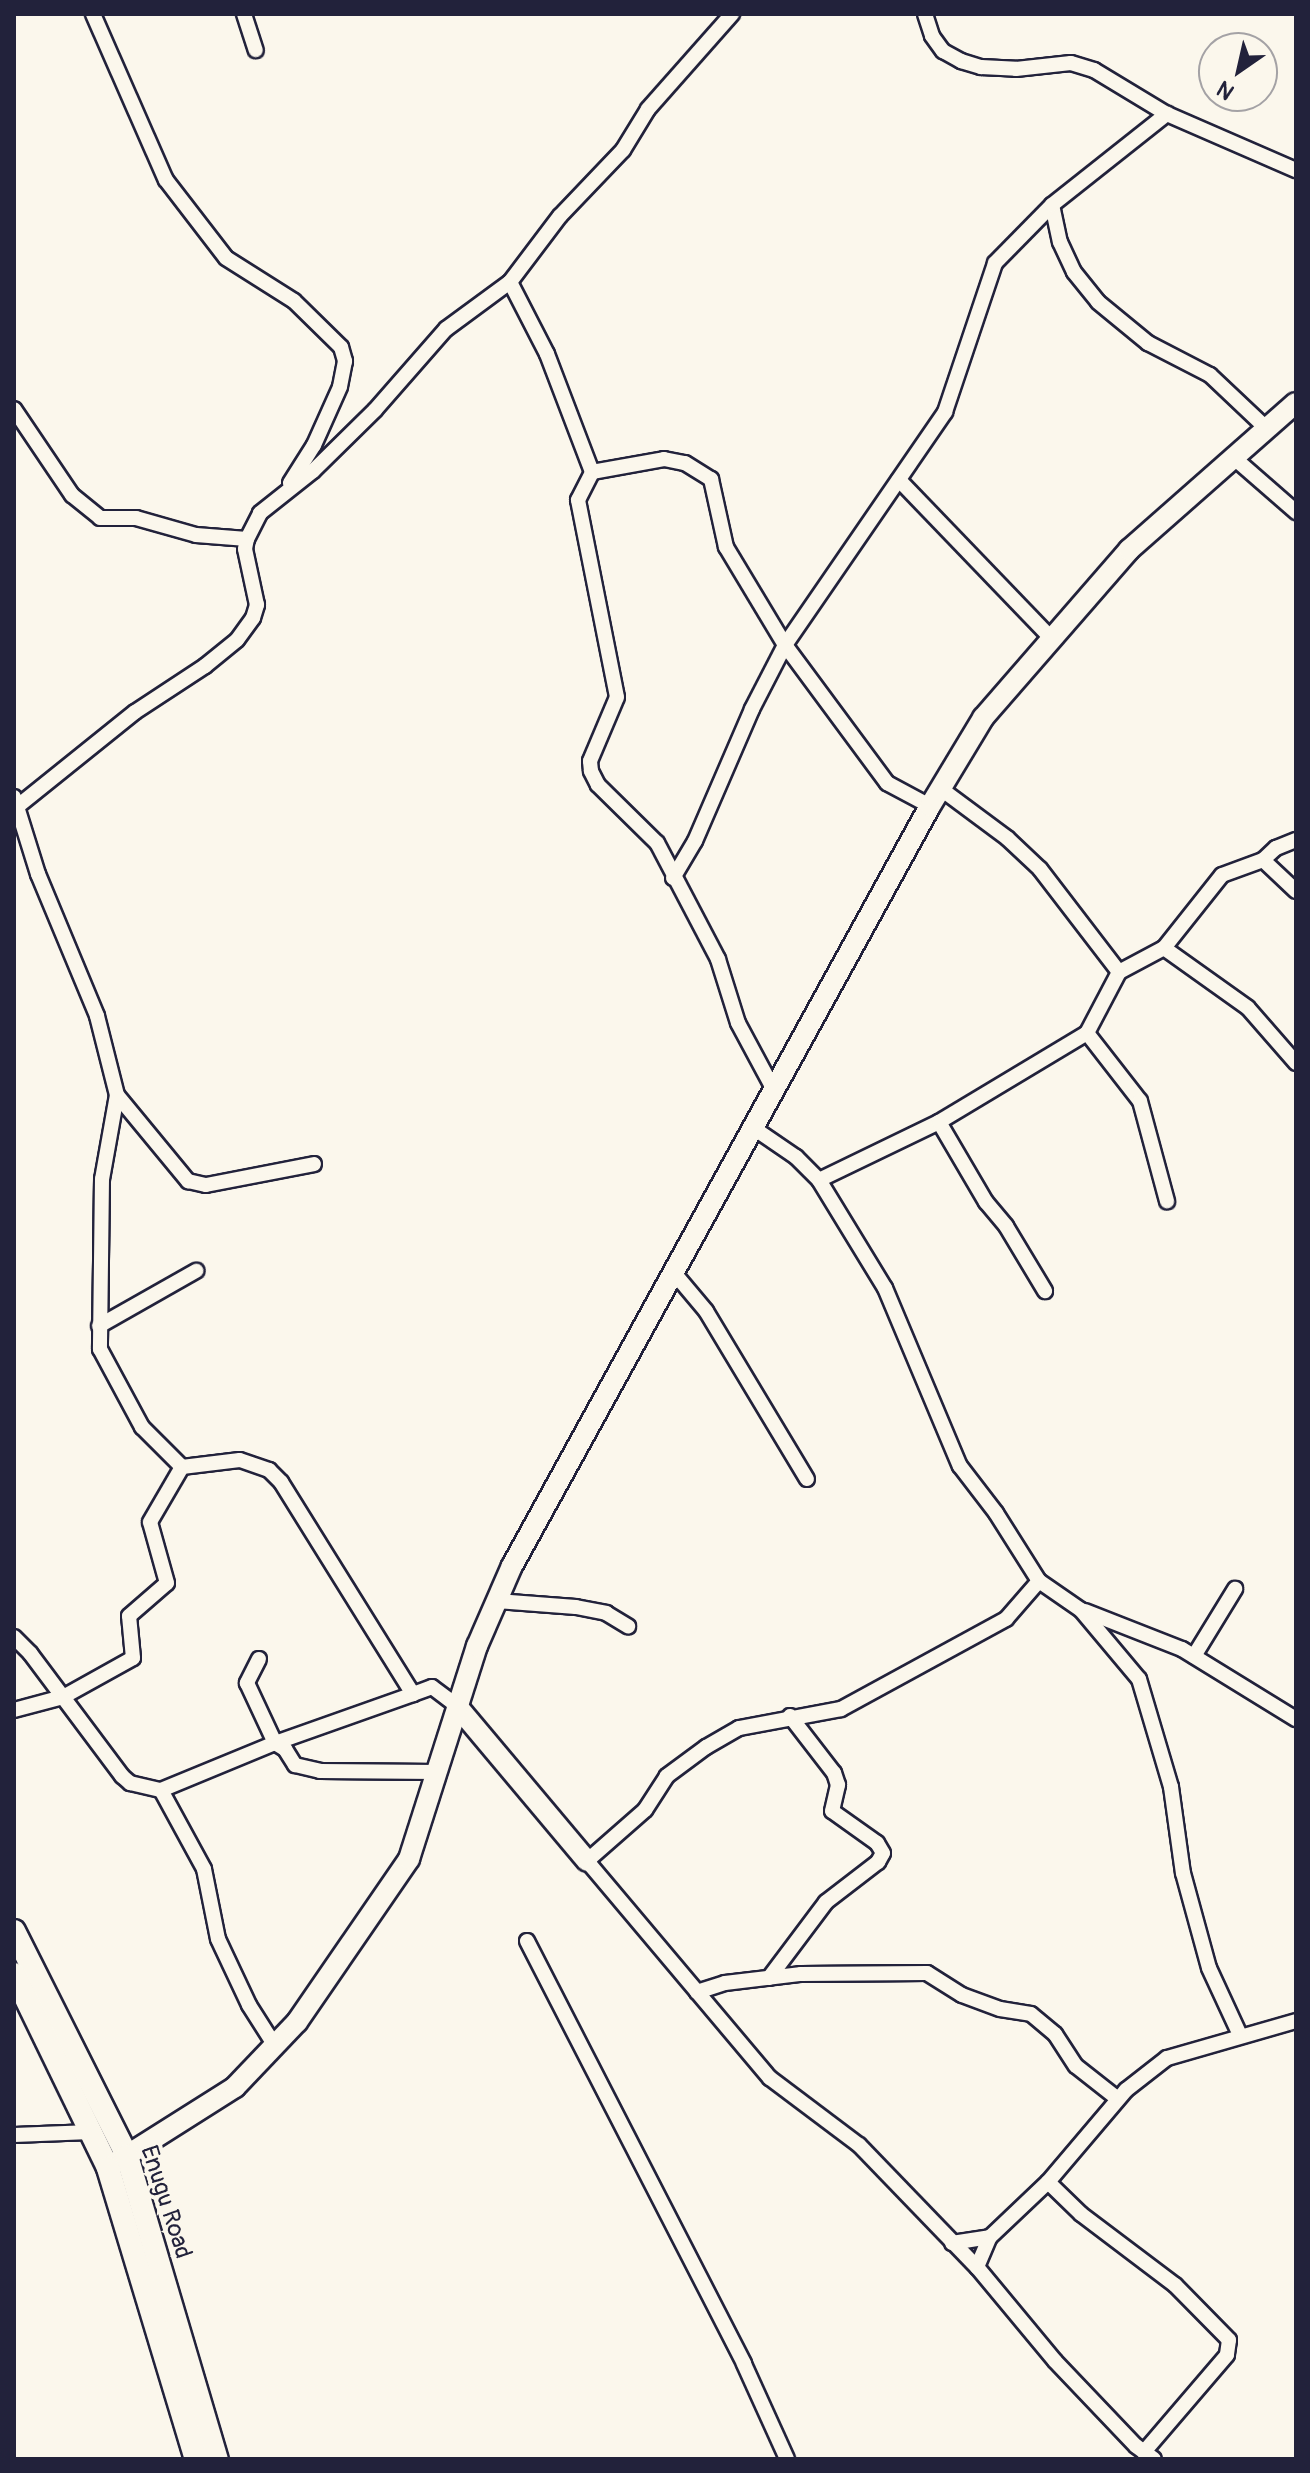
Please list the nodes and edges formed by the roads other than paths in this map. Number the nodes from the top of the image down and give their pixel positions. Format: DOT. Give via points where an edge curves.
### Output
graph roads {
  1 [pos="93,14"];
  2 [pos="244,14"];
  3 [pos="732,14"];
  4 [pos="925,14"];
  5 [pos="256,50"];
  6 [pos="1167,114"];
  7 [pos="1296,170"];
  8 [pos="1052,205"];
  9 [pos="510,282"];
  10 [pos="1296,403"];
  11 [pos="14,409"];
  12 [pos="327,419"];
  13 [pos="1266,428"];
  14 [pos="349,436"];
  15 [pos="314,445"];
  16 [pos="1233,457"];
  17 [pos="322,463"];
  18 [pos="592,472"];
  19 [pos="899,480"];
  20 [pos="285,490"];
  21 [pos="1296,512"];
  22 [pos="247,539"];
  23 [pos="1050,637"];
  24 [pos="785,645"];
  25 [pos="935,798"];
  26 [pos="16,802"];
  27 [pos="1296,840"];
  28 [pos="1263,860"];
  29 [pos="673,878"];
  30 [pos="1296,891"];
  31 [pos="1164,948"];
  32 [pos="1119,972"];
  33 [pos="1087,1033"];
  34 [pos="1296,1063"];
  35 [pos="775,1092"];
  36 [pos="117,1095"];
  37 [pos="939,1122"];
  38 [pos="755,1129"];
  39 [pos="314,1164"];
  40 [pos="819,1180"];
  41 [pos="1167,1201"];
  42 [pos="196,1271"];
  43 [pos="675,1274"];
  44 [pos="1045,1291"];
  45 [pos="99,1326"];
  46 [pos="182,1467"];
  47 [pos="807,1479"];
  48 [pos="1039,1581"];
  49 [pos="1235,1589"];
  50 [pos="497,1601"];
  51 [pos="1081,1610"];
  52 [pos="628,1626"];
  53 [pos="14,1637"];
  54 [pos="1194,1656"];
  55 [pos="259,1659"];
  56 [pos="413,1694"];
  57 [pos="63,1697"];
  58 [pos="457,1706"];
  59 [pos="14,1710"];
  60 [pos="790,1716"];
  61 [pos="1296,1719"];
  62 [pos="275,1743"];
  63 [pos="437,1772"];
  64 [pos="161,1790"];
  65 [pos="587,1861"];
  66 [pos="14,1931"];
  67 [pos="527,1941"];
  68 [pos="14,1974"];
  69 [pos="769,1978"];
  70 [pos="697,1992"];
  71 [pos="1296,2021"];
  72 [pos="1240,2035"];
  73 [pos="275,2046"];
  74 [pos="1118,2099"];
  75 [pos="91,2132"];
  76 [pos="14,2135"];
  77 [pos="127,2156"];
  78 [pos="108,2168"];
  79 [pos="1048,2182"];
  80 [pos="990,2237"];
  81 [pos="952,2243"];
  82 [pos="977,2267"];
  83 [pos="1149,2455"];
  84 [pos="196,2459"];
  85 [pos="217,2459"];
  86 [pos="787,2459"];
  1 -- 12 [label="street" via="166,180 226,258 294,301 341,347 345,361"];
  2 -- 5 [label="street"];
  3 -- 9 [label="street" via="648,109 623,150 560,216"];
  4 -- 6 [label="street" via="943,51 961,61 1016,69 1071,63 1094,70"];
  6 -- 7 [label="street"];
  6 -- 8 [label="street"];
  8 -- 13 [label="street" via="1074,272 1098,302 1148,343 1210,375"];
  8 -- 19 [label="street" via="995,263 945,412"];
  9 -- 14 [label="street" via="446,329"];
  9 -- 18 [label="street" via="547,354"];
  10 -- 13 [label="street"];
  11 -- 22 [label="street" via="72,495 100,518 136,518 196,535"];
  12 -- 14 [label="street" via="336,433"];
  12 -- 15 [label="street"];
  13 -- 16 [label="street"];
  14 -- 17 [label="street"];
  15 -- 17 [label="street"];
  15 -- 20 [label="street"];
  16 -- 21 [label="street"];
  16 -- 23 [label="street" via="1129,550"];
  17 -- 20 [label="street"];
  18 -- 24 [label="street" via="664,459 685,463 711,479 726,547"];
  18 -- 29 [label="street" via="578,500 617,697 590,761 591,771 598,785 647,831"];
  19 -- 23 [label="street"];
  19 -- 24 [label="street"];
  20 -- 22 [label="street" via="260,513"];
  22 -- 26 [label="street" via="257,605 246,629 205,666"];
  23 -- 25 [label="street" via="983,718"];
  24 -- 25 [label="street" via="887,783"];
  24 -- 29 [label="street"];
  25 -- 32 [label="street" via="1007,838 1040,869"];
  25 -- 35 [label="street"];
  26 -- 36 [label="street" via="38,874 97,1016"];
  27 -- 28 [label="street"];
  28 -- 30 [label="street"];
  28 -- 31 [label="street" via="1214,882"];
  29 -- 35 [label="street" via="718,959 738,1023"];
  31 -- 32 [label="street"];
  31 -- 34 [label="street" via="1248,1008"];
  32 -- 33 [label="street"];
  33 -- 37 [label="street"];
  33 -- 41 [label="street" via="1140,1101"];
  35 -- 38 [label="street"];
  36 -- 39 [label="street" via="188,1181 206,1185"];
  36 -- 45 [label="street" via="102,1179"];
  37 -- 40 [label="street"];
  37 -- 44 [label="street"];
  38 -- 40 [label="street"];
  38 -- 43 [label="street"];
  40 -- 48 [label="street" via="885,1288 960,1466"];
  42 -- 45 [label="street"];
  43 -- 47 [label="street" via="706,1311"];
  43 -- 50 [label="street"];
  45 -- 46 [label="street" via="100,1349 142,1427"];
  46 -- 56 [label="street" via="240,1460 275,1476"];
  46 -- 57 [label="street" via="150,1522 167,1583 129,1616 133,1658"];
  48 -- 51 [label="street"];
  48 -- 60 [label="street" via="1006,1619 894,1681 841,1709"];
  49 -- 54 [label="street"];
  50 -- 52 [label="street" via="576,1607 606,1613"];
  50 -- 58 [label="street"];
  51 -- 54 [label="street"];
  51 -- 72 [label="street" via="1139,1679 1171,1787 1183,1873 1209,1968"];
  53 -- 57 [label="street"];
  54 -- 61 [label="street"];
  55 -- 62 [label="street" via="247,1683"];
  56 -- 58 [label="street" via="432,1687"];
  56 -- 62 [label="street"];
  57 -- 59 [label="street"];
  57 -- 64 [label="street" via="122,1776"];
  58 -- 63 [label="street"];
  58 -- 65 [label="street"];
  60 -- 65 [label="street" via="739,1728 706,1747 667,1776 645,1810"];
  60 -- 69 [label="street" via="834,1773 838,1785 832,1811 883,1853 826,1902"];
  62 -- 63 [label="street" via="295,1765 306,1769"];
  62 -- 64 [label="street"];
  63 -- 73 [label="street" via="409,1859 351,1949"];
  64 -- 73 [label="street" via="204,1869 218,1939"];
  65 -- 70 [label="street"];
  66 -- 77 [label="main road, Enugu Road"];
  67 -- 86 [label="street" via="744,2364"];
  68 -- 75 [label="main road"];
  69 -- 70 [label="street"];
  69 -- 74 [label="street" via="927,1973 962,1995 1031,2014 1055,2034 1076,2066"];
  70 -- 81 [label="street" via="770,2078 859,2145"];
  71 -- 72 [label="street"];
  72 -- 74 [label="street" via="1167,2058"];
  73 -- 77 [label="street" via="235,2087"];
  74 -- 79 [label="street"];
  75 -- 76 [label="street"];
  75 -- 78 [label="main road"];
  77 -- 78 [label="street"];
  77 -- 85 [label="main road, Enugu Road"];
  78 -- 84 [label="main road"];
  79 -- 80 [label="street"];
  79 -- 83 [label="street" via="1081,2214 1175,2285 1229,2340 1227,2355"];
  80 -- 81 [label="street"];
  80 -- 82 [label="street"];
  81 -- 82 [label="street"];
  82 -- 83 [label="street" via="1055,2361"];
}
